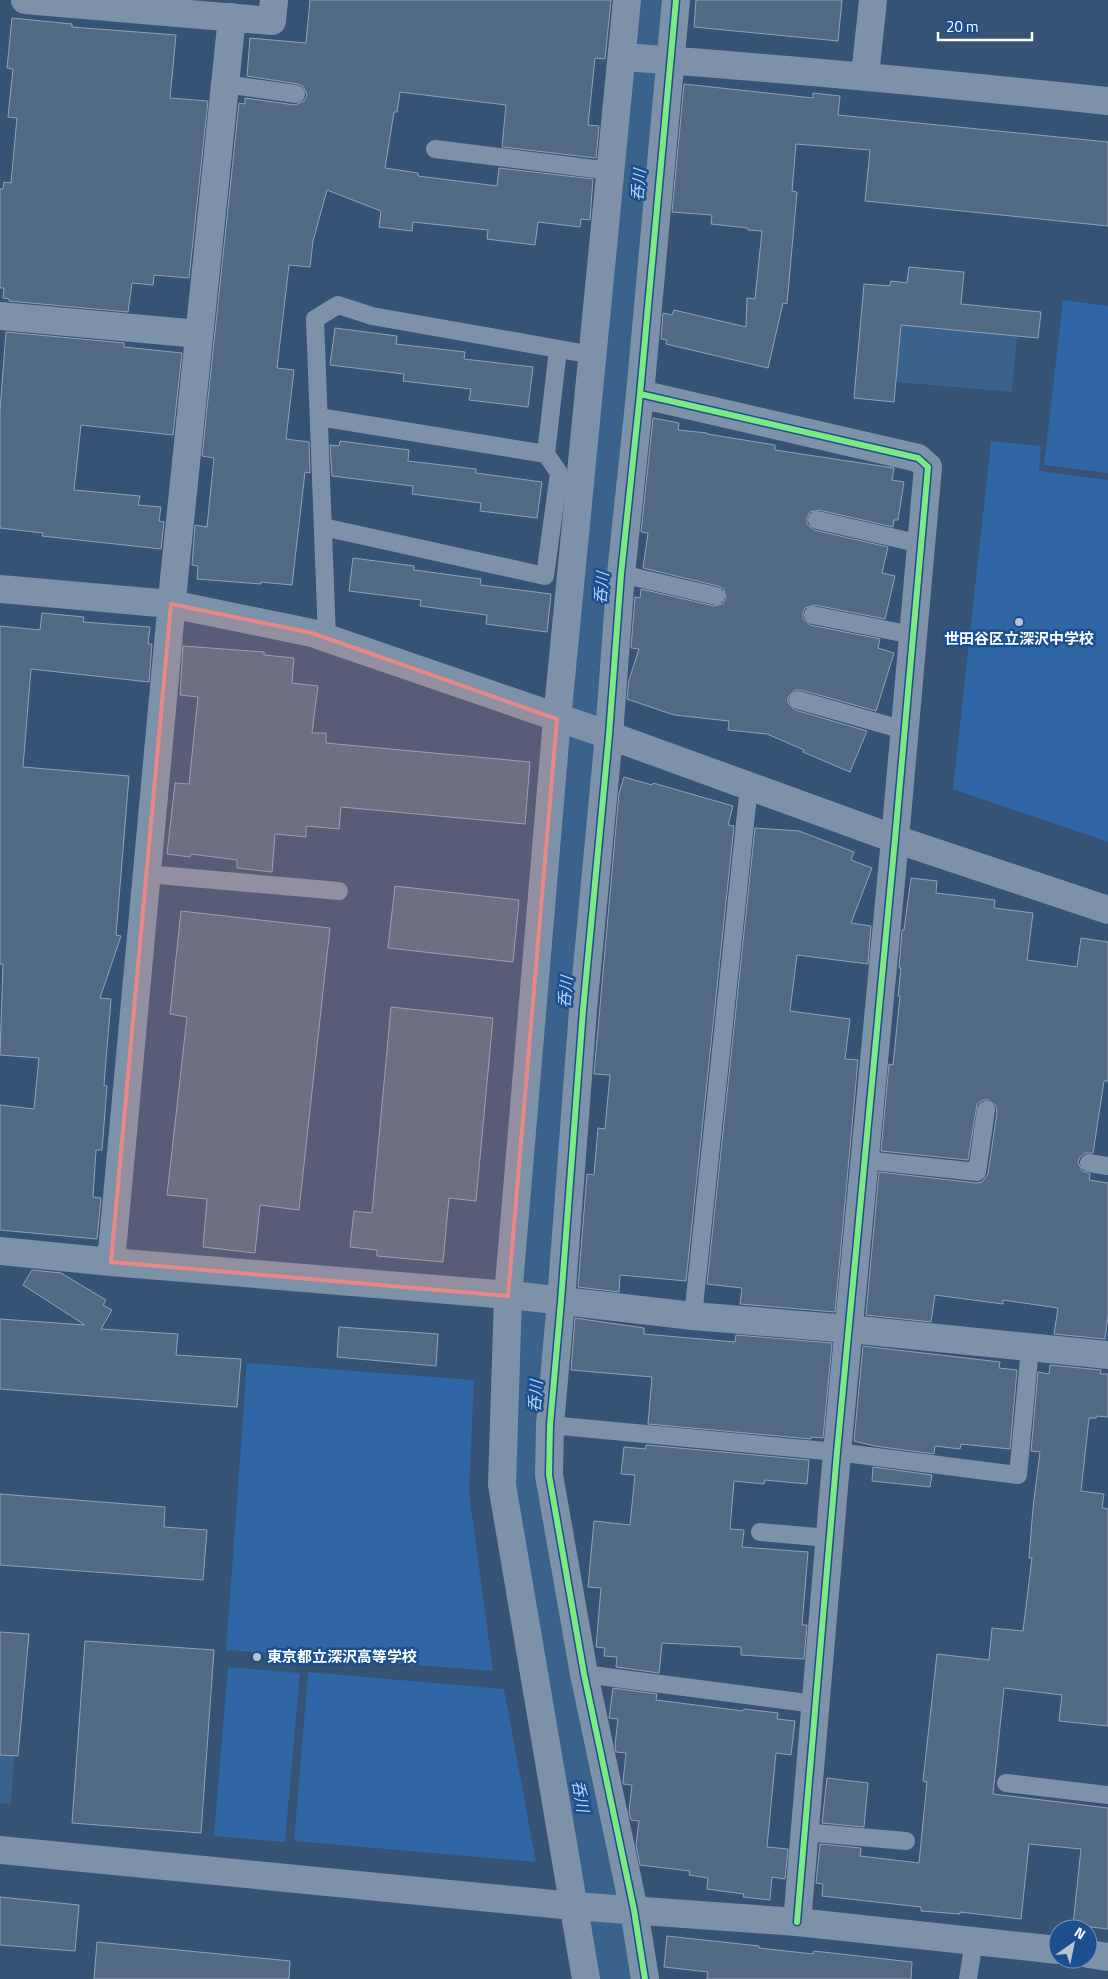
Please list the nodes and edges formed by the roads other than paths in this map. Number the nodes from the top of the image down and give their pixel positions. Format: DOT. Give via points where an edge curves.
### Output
graph roads {
  1 [pos="25,0"];
  2 [pos="274,0"];
  3 [pos="627,0"];
  4 [pos="676,0"];
  5 [pos="873,0"];
  6 [pos="232,17"];
  7 [pos="622,57"];
  8 [pos="666,59"];
  9 [pos="865,76"];
  10 [pos="225,84"];
  11 [pos="296,94"];
  12 [pos="1108,101"];
  13 [pos="435,149"];
  14 [pos="611,171"];
  15 [pos="0,316"];
  16 [pos="198,334"];
  17 [pos="558,349"];
  18 [pos="593,356"];
  19 [pos="640,394"];
  20 [pos="319,417"];
  21 [pos="546,454"];
  22 [pos="817,520"];
  23 [pos="323,527"];
  24 [pos="921,544"];
  25 [pos="621,574"];
  26 [pos="0,589"];
  27 [pos="716,596"];
  28 [pos="172,604"];
  29 [pos="813,615"];
  30 [pos="912,635"];
  31 [pos="327,638"];
  32 [pos="798,700"];
  33 [pos="563,720"];
  34 [pos="904,730"];
  35 [pos="604,734"];
  36 [pos="749,786"];
  37 [pos="895,839"];
  38 [pos="147,874"];
  39 [pos="339,891"];
  40 [pos="1108,910"];
  41 [pos="986,1110"];
  42 [pos="864,1160"];
  43 [pos="1088,1163"];
  44 [pos="1108,1166"];
  45 [pos="0,1251"];
  46 [pos="111,1262"];
  47 [pos="514,1296"];
  48 [pos="557,1301"];
  49 [pos="693,1316"];
  50 [pos="849,1329"];
  51 [pos="1030,1348"];
  52 [pos="1108,1355"];
  53 [pos="550,1425"];
  54 [pos="837,1452"];
  55 [pos="760,1532"];
  56 [pos="829,1538"];
  57 [pos="584,1674"];
  58 [pos="815,1704"];
  59 [pos="1006,1783"];
  60 [pos="1108,1795"];
  61 [pos="803,1832"];
  62 [pos="906,1841"];
  63 [pos="0,1850"];
  64 [pos="579,1906"];
  65 [pos="628,1910"];
  66 [pos="797,1922"];
  67 [pos="974,1940"];
  68 [pos="1048,1949"];
  69 [pos="586,1979"];
  70 [pos="645,1979"];
  71 [pos="968,1979"];
  1 -- 6 [label="street"];
  2 -- 6 [label="street" via="272,21"];
  3 -- 7 [label="street"];
  4 -- 8 [label="street"];
  5 -- 9 [label="street"];
  6 -- 10 [label="street"];
  7 -- 8 [label="street"];
  7 -- 14 [label="street"];
  8 -- 9 [label="street"];
  8 -- 19 [label="street"];
  9 -- 12 [label="street"];
  10 -- 11 [label="lane"];
  10 -- 16 [label="street"];
  13 -- 14 [label="lane"];
  14 -- 18 [label="street"];
  15 -- 16 [label="street"];
  16 -- 28 [label="street"];
  17 -- 18 [label="lane"];
  17 -- 20 [label="lane" via="372,316 338,305 315,319"];
  17 -- 21 [label="lane"];
  18 -- 33 [label="street"];
  19 -- 24 [label="street" via="918,458 928,468"];
  19 -- 25 [label="street"];
  20 -- 21 [label="lane"];
  20 -- 23 [label="lane"];
  21 -- 23 [label="lane" via="560,473 545,576"];
  22 -- 24 [label="lane"];
  23 -- 31 [label="lane"];
  24 -- 30 [label="street"];
  25 -- 27 [label="lane"];
  25 -- 35 [label="street"];
  26 -- 28 [label="street"];
  28 -- 31 [label="street"];
  28 -- 38 [label="street"];
  29 -- 30 [label="lane"];
  30 -- 34 [label="street"];
  31 -- 33 [label="street"];
  32 -- 34 [label="lane"];
  33 -- 35 [label="street"];
  33 -- 47 [label="street"];
  34 -- 37 [label="street"];
  35 -- 36 [label="street"];
  35 -- 48 [label="street"];
  36 -- 37 [label="street"];
  36 -- 49 [label="lane"];
  37 -- 40 [label="street"];
  37 -- 42 [label="street"];
  38 -- 39 [label="lane"];
  38 -- 46 [label="street"];
  41 -- 42 [label="lane" via="977,1172"];
  42 -- 50 [label="street"];
  43 -- 44 [label="lane"];
  45 -- 46 [label="street"];
  46 -- 47 [label="street"];
  47 -- 48 [label="street"];
  47 -- 64 [label="street" via="502,1485"];
  48 -- 49 [label="street"];
  48 -- 53 [label="street"];
  49 -- 50 [label="street"];
  50 -- 51 [label="street"];
  50 -- 54 [label="street"];
  51 -- 52 [label="street"];
  51 -- 54 [label="lane" via="1018,1475"];
  53 -- 54 [label="lane"];
  53 -- 57 [label="street" via="549,1475"];
  54 -- 56 [label="street"];
  55 -- 56 [label="lane"];
  56 -- 58 [label="street"];
  57 -- 58 [label="lane"];
  57 -- 65 [label="street"];
  58 -- 61 [label="street"];
  59 -- 60 [label="lane"];
  61 -- 62 [label="lane"];
  61 -- 66 [label="street"];
  63 -- 64 [label="street"];
  64 -- 65 [label="street"];
  64 -- 69 [label="street"];
  65 -- 66 [label="street"];
  65 -- 70 [label="street"];
  66 -- 67 [label="street"];
  67 -- 68 [label="street"];
  67 -- 71 [label="lane"];
}
